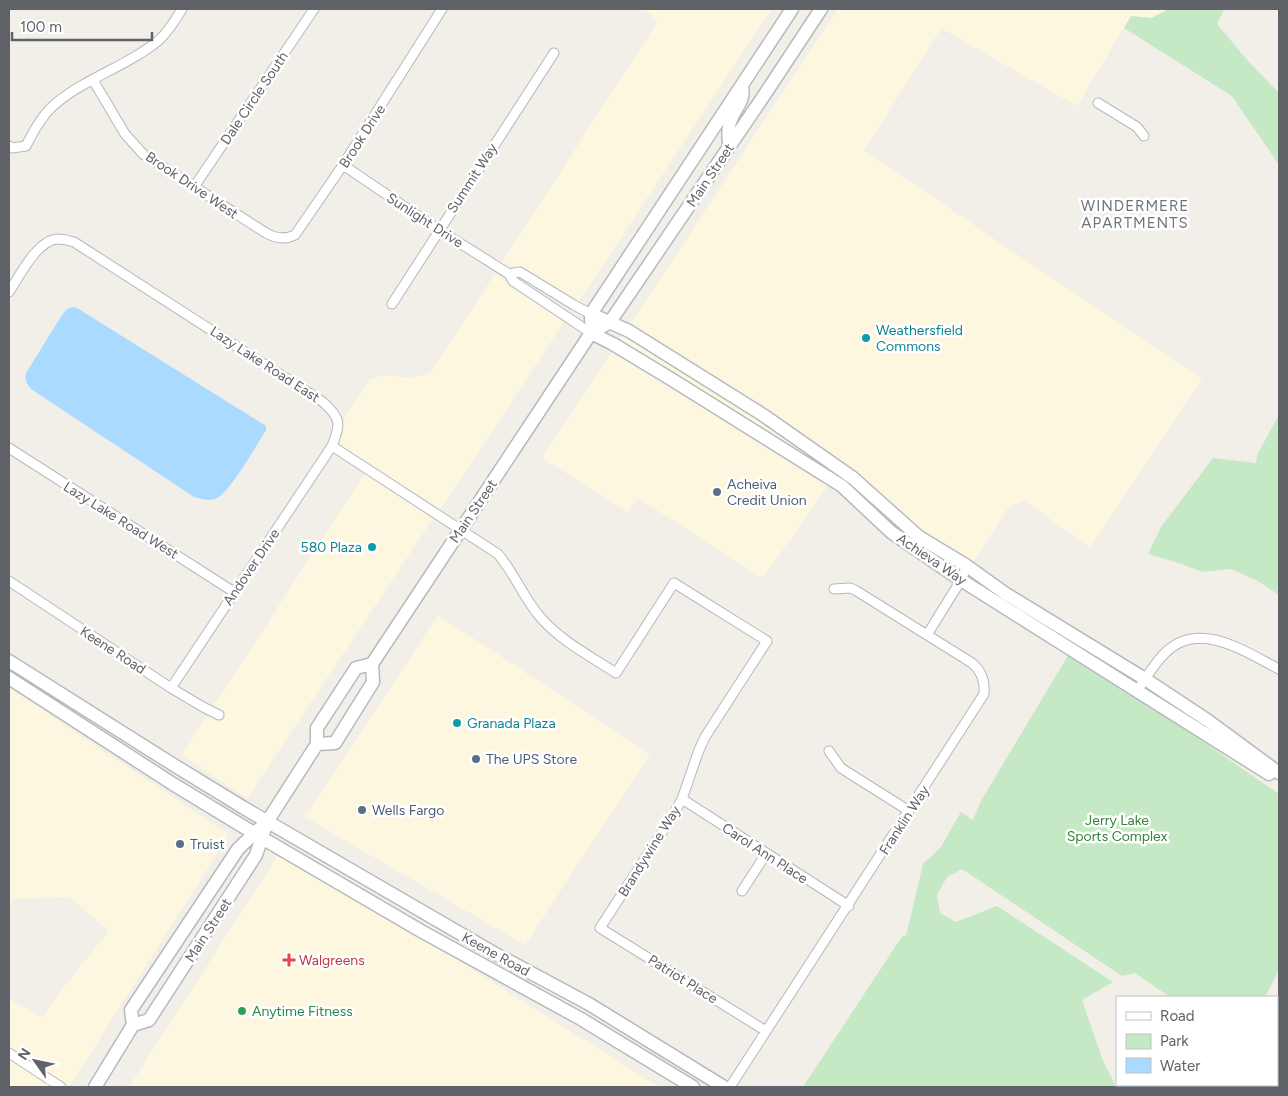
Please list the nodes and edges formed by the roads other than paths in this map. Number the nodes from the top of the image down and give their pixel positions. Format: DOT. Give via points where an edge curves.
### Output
graph roads {
  1 [pos="182,9"];
  2 [pos="314,9"];
  3 [pos="442,9"];
  4 [pos="792,9"];
  5 [pos="821,9"];
  6 [pos="554,53"];
  7 [pos="93,80"];
  8 [pos="742,84"];
  9 [pos="1098,103"];
  10 [pos="1144,136"];
  11 [pos="9,146"];
  12 [pos="729,146"];
  13 [pos="343,165"];
  14 [pos="194,187"];
  15 [pos="439,230"];
  16 [pos="266,233"];
  17 [pos="509,274"];
  18 [pos="9,292"];
  19 [pos="392,304"];
  20 [pos="591,314"];
  21 [pos="610,322"];
  22 [pos="591,333"];
  23 [pos="332,446"];
  24 [pos="9,448"];
  25 [pos="461,529"];
  26 [pos="967,566"];
  27 [pos="961,580"];
  28 [pos="9,581"];
  29 [pos="834,589"];
  30 [pos="234,592"];
  31 [pos="927,635"];
  32 [pos="9,661"];
  33 [pos="372,664"];
  34 [pos="1279,669"];
  35 [pos="9,678"];
  36 [pos="1145,679"];
  37 [pos="171,688"];
  38 [pos="1137,691"];
  39 [pos="219,715"];
  40 [pos="317,744"];
  41 [pos="829,751"];
  42 [pos="1279,773"];
  43 [pos="1279,778"];
  44 [pos="682,799"];
  45 [pos="909,811"];
  46 [pos="268,822"];
  47 [pos="258,836"];
  48 [pos="766,854"];
  49 [pos="742,891"];
  50 [pos="849,906"];
  51 [pos="600,928"];
  52 [pos="134,1025"];
  53 [pos="766,1031"];
  54 [pos="9,1053"];
  55 [pos="61,1087"];
  56 [pos="94,1087"];
  57 [pos="693,1087"];
  58 [pos="724,1087"];
  59 [pos="730,1087"];
  1 -- 7 [label="street" via="160,39"];
  2 -- 14 [label="street, Dale Circle South"];
  3 -- 13 [label="street, Brook Drive"];
  4 -- 8 [label="main road, Main Street"];
  5 -- 12 [label="main road, Main Street"];
  6 -- 15 [label="street, Summit Way"];
  7 -- 11 [label="street" via="54,105 26,146"];
  7 -- 14 [label="street, Brook Drive West" via="125,134 144,154"];
  8 -- 12 [label="main road" via="744,95 730,120"];
  8 -- 20 [label="main road, Main Street"];
  9 -- 10 [label="street" via="1137,127"];
  12 -- 21 [label="main road, Main Street"];
  13 -- 15 [label="street, Sunlight Drive"];
  13 -- 16 [label="street, Brook Drive" via="294,235 279,238"];
  14 -- 16 [label="street, Brook Drive West"];
  15 -- 17 [label="street, Sunlight Drive"];
  15 -- 19 [label="street, Summit Way"];
  17 -- 20 [label="street, Sunlight Drive" via="520,272"];
  17 -- 22 [label="street, Sunlight Drive" via="513,281"];
  18 -- 23 [label="street, Lazy Lake Road East" via="34,254 45,244 57,238 74,242 323,402 338,420 339,429"];
  20 -- 21 [label="main road, Achieva Way"];
  20 -- 22 [label="main road"];
  21 -- 22 [label="main road, Main Street"];
  21 -- 26 [label="main road, Achieva Way" via="763,415 853,478 918,537"];
  22 -- 25 [label="main road, Main Street"];
  22 -- 27 [label="main road, Achieva Way" via="842,486 891,532"];
  23 -- 25 [label="street"];
  23 -- 30 [label="street, Andover Drive"];
  24 -- 30 [label="street, Lazy Lake Road West"];
  25 -- 33 [label="main road, Main Street"];
  25 -- 44 [label="street, Brandywine Way" via="498,554 540,617 557,634 616,672 674,583 767,641 705,737"];
  26 -- 27 [label="street"];
  26 -- 36 [label="main road, Achieva Way" via="1006,594"];
  27 -- 31 [label="street"];
  27 -- 38 [label="main road, Achieva Way"];
  28 -- 37 [label="street, Keene Road"];
  29 -- 31 [label="street, Franklin Way" via="855,590"];
  30 -- 37 [label="street, Andover Drive"];
  31 -- 45 [label="street, Franklin Way" via="977,668 983,679 984,694"];
  32 -- 46 [label="main road, Keene Road"];
  33 -- 40 [label="main road, Main Street" via="356,668 317,728"];
  33 -- 40 [label="main road, Main Street" via="374,682 335,743"];
  34 -- 36 [label="street" via="1228,644 1214,639 1193,638 1166,652"];
  35 -- 47 [label="main road, Keene Road"];
  36 -- 38 [label="street"];
  36 -- 42 [label="main road, Achieva Way"];
  37 -- 39 [label="street, Keene Road"];
  38 -- 43 [label="main road, Achieva Way"];
  40 -- 46 [label="main road, Main Street"];
  41 -- 45 [label="street" via="841,768"];
  44 -- 48 [label="street, Carol Ann Place"];
  44 -- 51 [label="street, Brandywine Way"];
  45 -- 50 [label="street, Franklin Way"];
  46 -- 47 [label="main road, Main Street"];
  46 -- 58 [label="main road, Keene Road" via="468,939 589,1004"];
  47 -- 52 [label="main road, Main Street" via="256,855 149,1020"];
  47 -- 52 [label="main road, Main Street" via="238,849 131,1010"];
  47 -- 57 [label="main road, Keene Road" via="581,1019"];
  48 -- 49 [label="street"];
  48 -- 50 [label="street, Carol Ann Place"];
  50 -- 53 [label="street, Franklin Way"];
  51 -- 53 [label="street, Patriot Place"];
  52 -- 56 [label="main road, Main Street"];
  53 -- 59 [label="street, Franklin Way"];
  54 -- 55 [label="street"];
}
